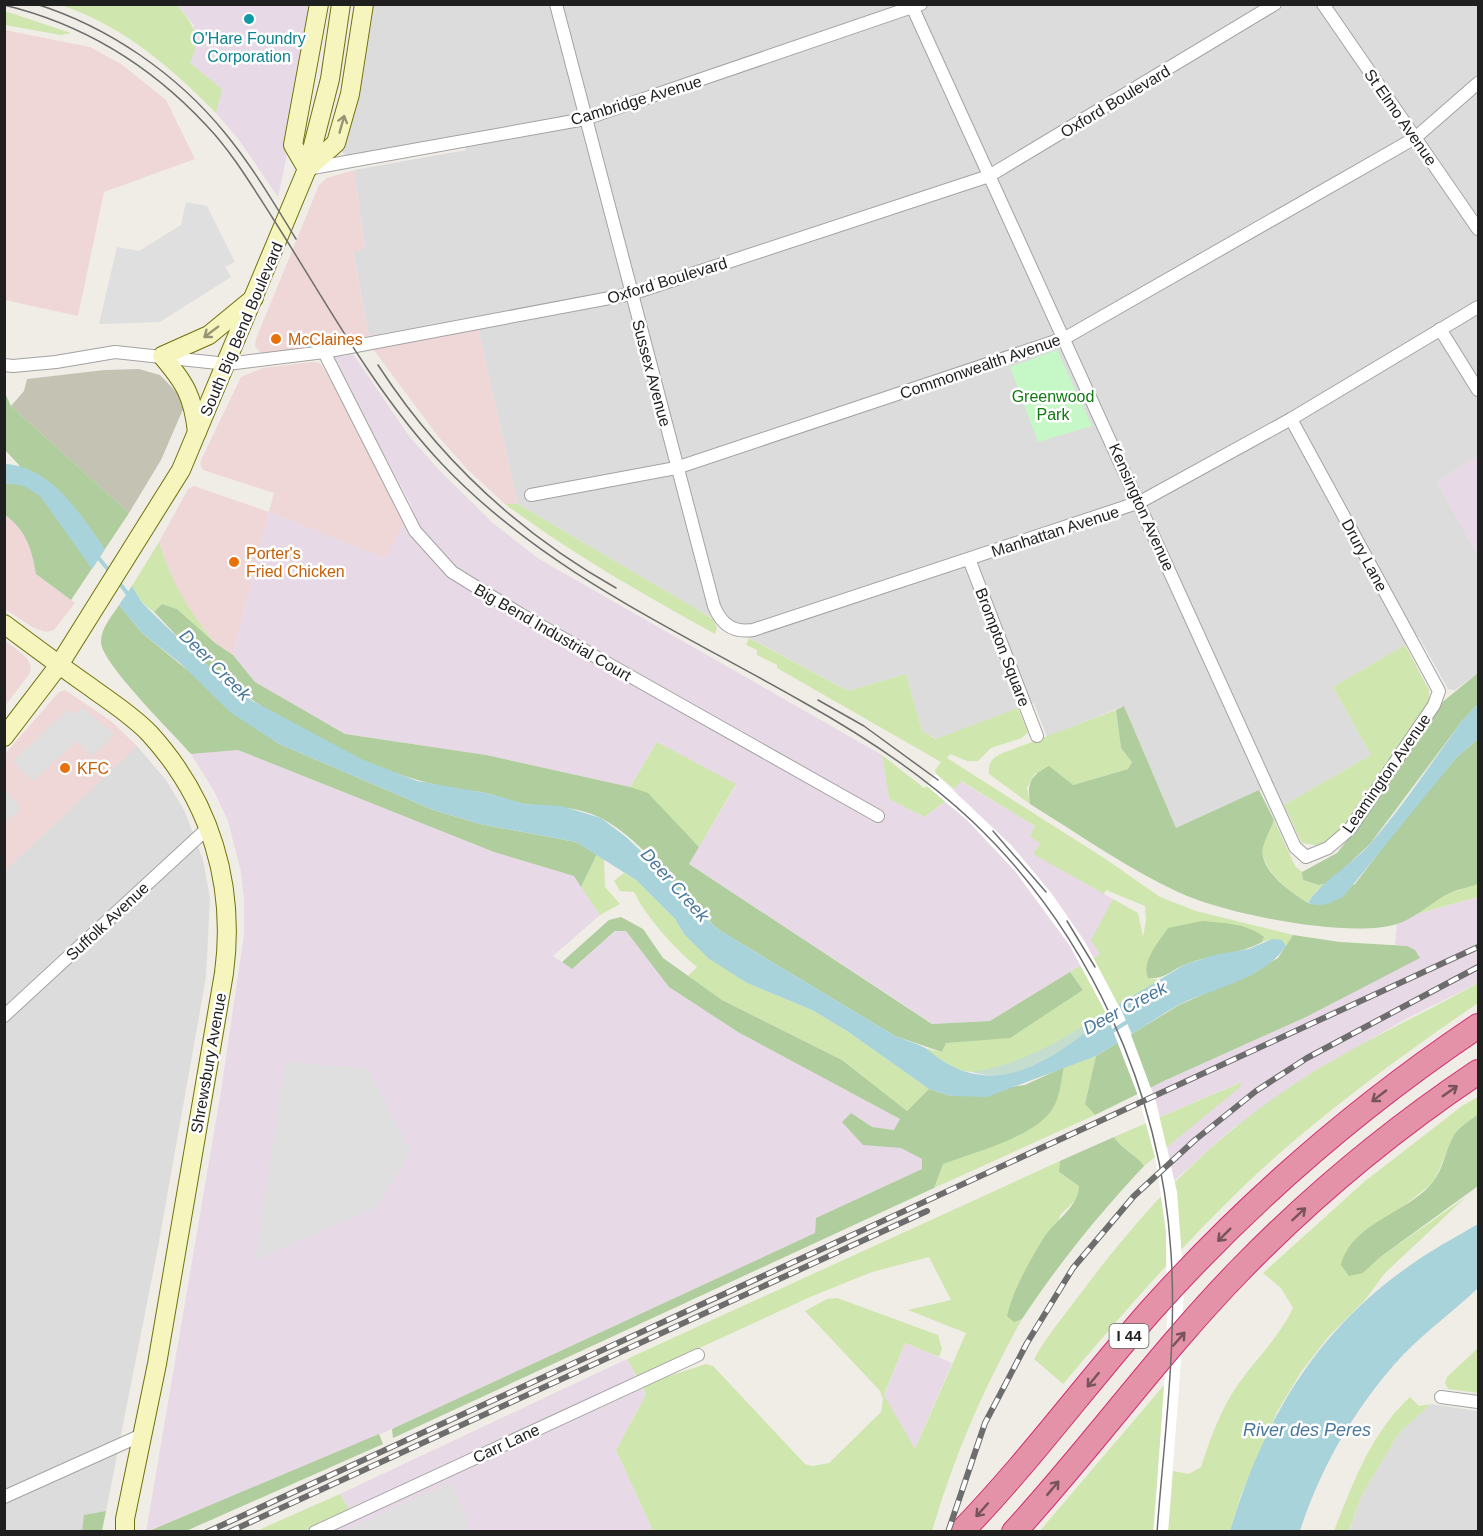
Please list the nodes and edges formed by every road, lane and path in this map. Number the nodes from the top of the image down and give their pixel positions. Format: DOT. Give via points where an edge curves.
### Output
graph roads {
  1 [pos="319,4"];
  2 [pos="341,4"];
  3 [pos="364,4"];
  4 [pos="556,4"];
  5 [pos="1275,4"];
  6 [pos="1323,4"];
  7 [pos="915,6"];
  8 [pos="1479,83"];
  9 [pos="585,119"];
  10 [pos="1415,138"];
  11 [pos="307,169"];
  12 [pos="989,176"];
  13 [pos="1479,229"];
  14 [pos="631,294"];
  15 [pos="254,298"];
  16 [pos="1479,307"];
  17 [pos="1440,329"];
  18 [pos="1065,338"];
  19 [pos="324,352"];
  20 [pos="162,356"];
  21 [pos="227,364"];
  22 [pos="4,365"];
  23 [pos="1479,390"];
  24 [pos="1291,419"];
  25 [pos="197,432"];
  26 [pos="676,468"];
  27 [pos="531,495"];
  28 [pos="1140,502"];
  29 [pos="969,559"];
  30 [pos="4,624"];
  31 [pos="734,629"];
  32 [pos="59,665"];
  33 [pos="1439,691"];
  34 [pos="1037,736"];
  35 [pos="4,737"];
  36 [pos="878,816"];
  37 [pos="209,827"];
  38 [pos="1295,847"];
  39 [pos="4,1016"];
  40 [pos="1479,1026"];
  41 [pos="1479,1072"];
  42 [pos="698,1355"];
  43 [pos="1440,1397"];
  44 [pos="1479,1402"];
  45 [pos="144,1434"];
  46 [pos="4,1497"];
  47 [pos="122,1527"];
  48 [pos="315,1532"];
  49 [pos="961,1532"];
  50 [pos="1014,1532"];
  1 -- 11 [label="main road" via="293,145"];
  2 -- 11 [label="main road, South Big Bend Boulevard" via="330,79"];
  11 -- 3 [label="main road, one-way" via="336,143 350,94"];
  4 -- 9 [label="street, Sussex Avenue"];
  5 -- 12 [label="street, Oxford Boulevard"];
  6 -- 10 [label="street, St Elmo Avenue"];
  7 -- 9 [label="street, Cambridge Avenue"];
  7 -- 12 [label="street, Kensington Avenue"];
  8 -- 10 [label="street, Commonwealth Avenue"];
  9 -- 11 [label="street, Cambridge Avenue"];
  9 -- 14 [label="street, Sussex Avenue"];
  10 -- 13 [label="street, St Elmo Avenue"];
  10 -- 18 [label="street, Commonwealth Avenue"];
  11 -- 15 [label="main road, South Big Bend Boulevard"];
  12 -- 14 [label="street, Oxford Boulevard"];
  12 -- 18 [label="street, Kensington Avenue"];
  14 -- 19 [label="street, Oxford Boulevard"];
  14 -- 26 [label="street, Sussex Avenue"];
  15 -- 20 [label="main road, one-way" via="209,334"];
  15 -- 21 [label="main road, South Big Bend Boulevard"];
  16 -- 17 [label="street, Manhattan Avenue"];
  17 -- 23 [label="street"];
  17 -- 24 [label="street, Manhattan Avenue"];
  18 -- 26 [label="street, Commonwealth Avenue"];
  18 -- 28 [label="street, Kensington Avenue"];
  19 -- 21 [label="street, Oxford Boulevard"];
  19 -- 36 [label="street, Big Bend Industrial Court" via="415,531 452,573"];
  20 -- 21 [label="street, Oxford Boulevard"];
  20 -- 22 [label="street, Oxford Boulevard" via="115,352 56,362"];
  20 -- 25 [label="main road" via="190,395"];
  21 -- 25 [label="main road, South Big Bend Boulevard"];
  24 -- 28 [label="street, Manhattan Avenue"];
  24 -- 33 [label="street, Drury Lane"];
  25 -- 32 [label="main road, South Big Bend Boulevard" via="180,470"];
  26 -- 27 [label="street, Commonwealth Avenue"];
  26 -- 31 [label="street, Sussex Avenue" via="714,606 722,622"];
  28 -- 29 [label="street, Manhattan Avenue"];
  28 -- 38 [label="street, Kensington Avenue"];
  29 -- 31 [label="street, Manhattan Avenue" via="753,630"];
  29 -- 34 [label="street, Brompton Square"];
  30 -- 32 [label="main road, Shrewsbury Avenue"];
  32 -- 35 [label="main road, South Big Bend Boulevard"];
  32 -- 37 [label="main road, Shrewsbury Avenue" via="149,733 183,776"];
  33 -- 38 [label="street, Leamington Avenue" via="1434,705 1350,829 1320,853 1306,857"];
  37 -- 39 [label="street, Suffolk Avenue"];
  37 -- 45 [label="main road, Shrewsbury Avenue" via="227,911 226,957"];
  40 -- 49 [label="highway, I 44, one-way" via="1373,1101 1265,1194 1153,1308"];
  50 -- 41 [label="highway, I 44, one-way" via="1241,1269 1360,1160"];
  42 -- 48 [label="street, Carr Lane"];
  43 -- 44 [label="street"];
  45 -- 46 [label="street"];
  45 -- 47 [label="main road, Shrewsbury Avenue"];
}
